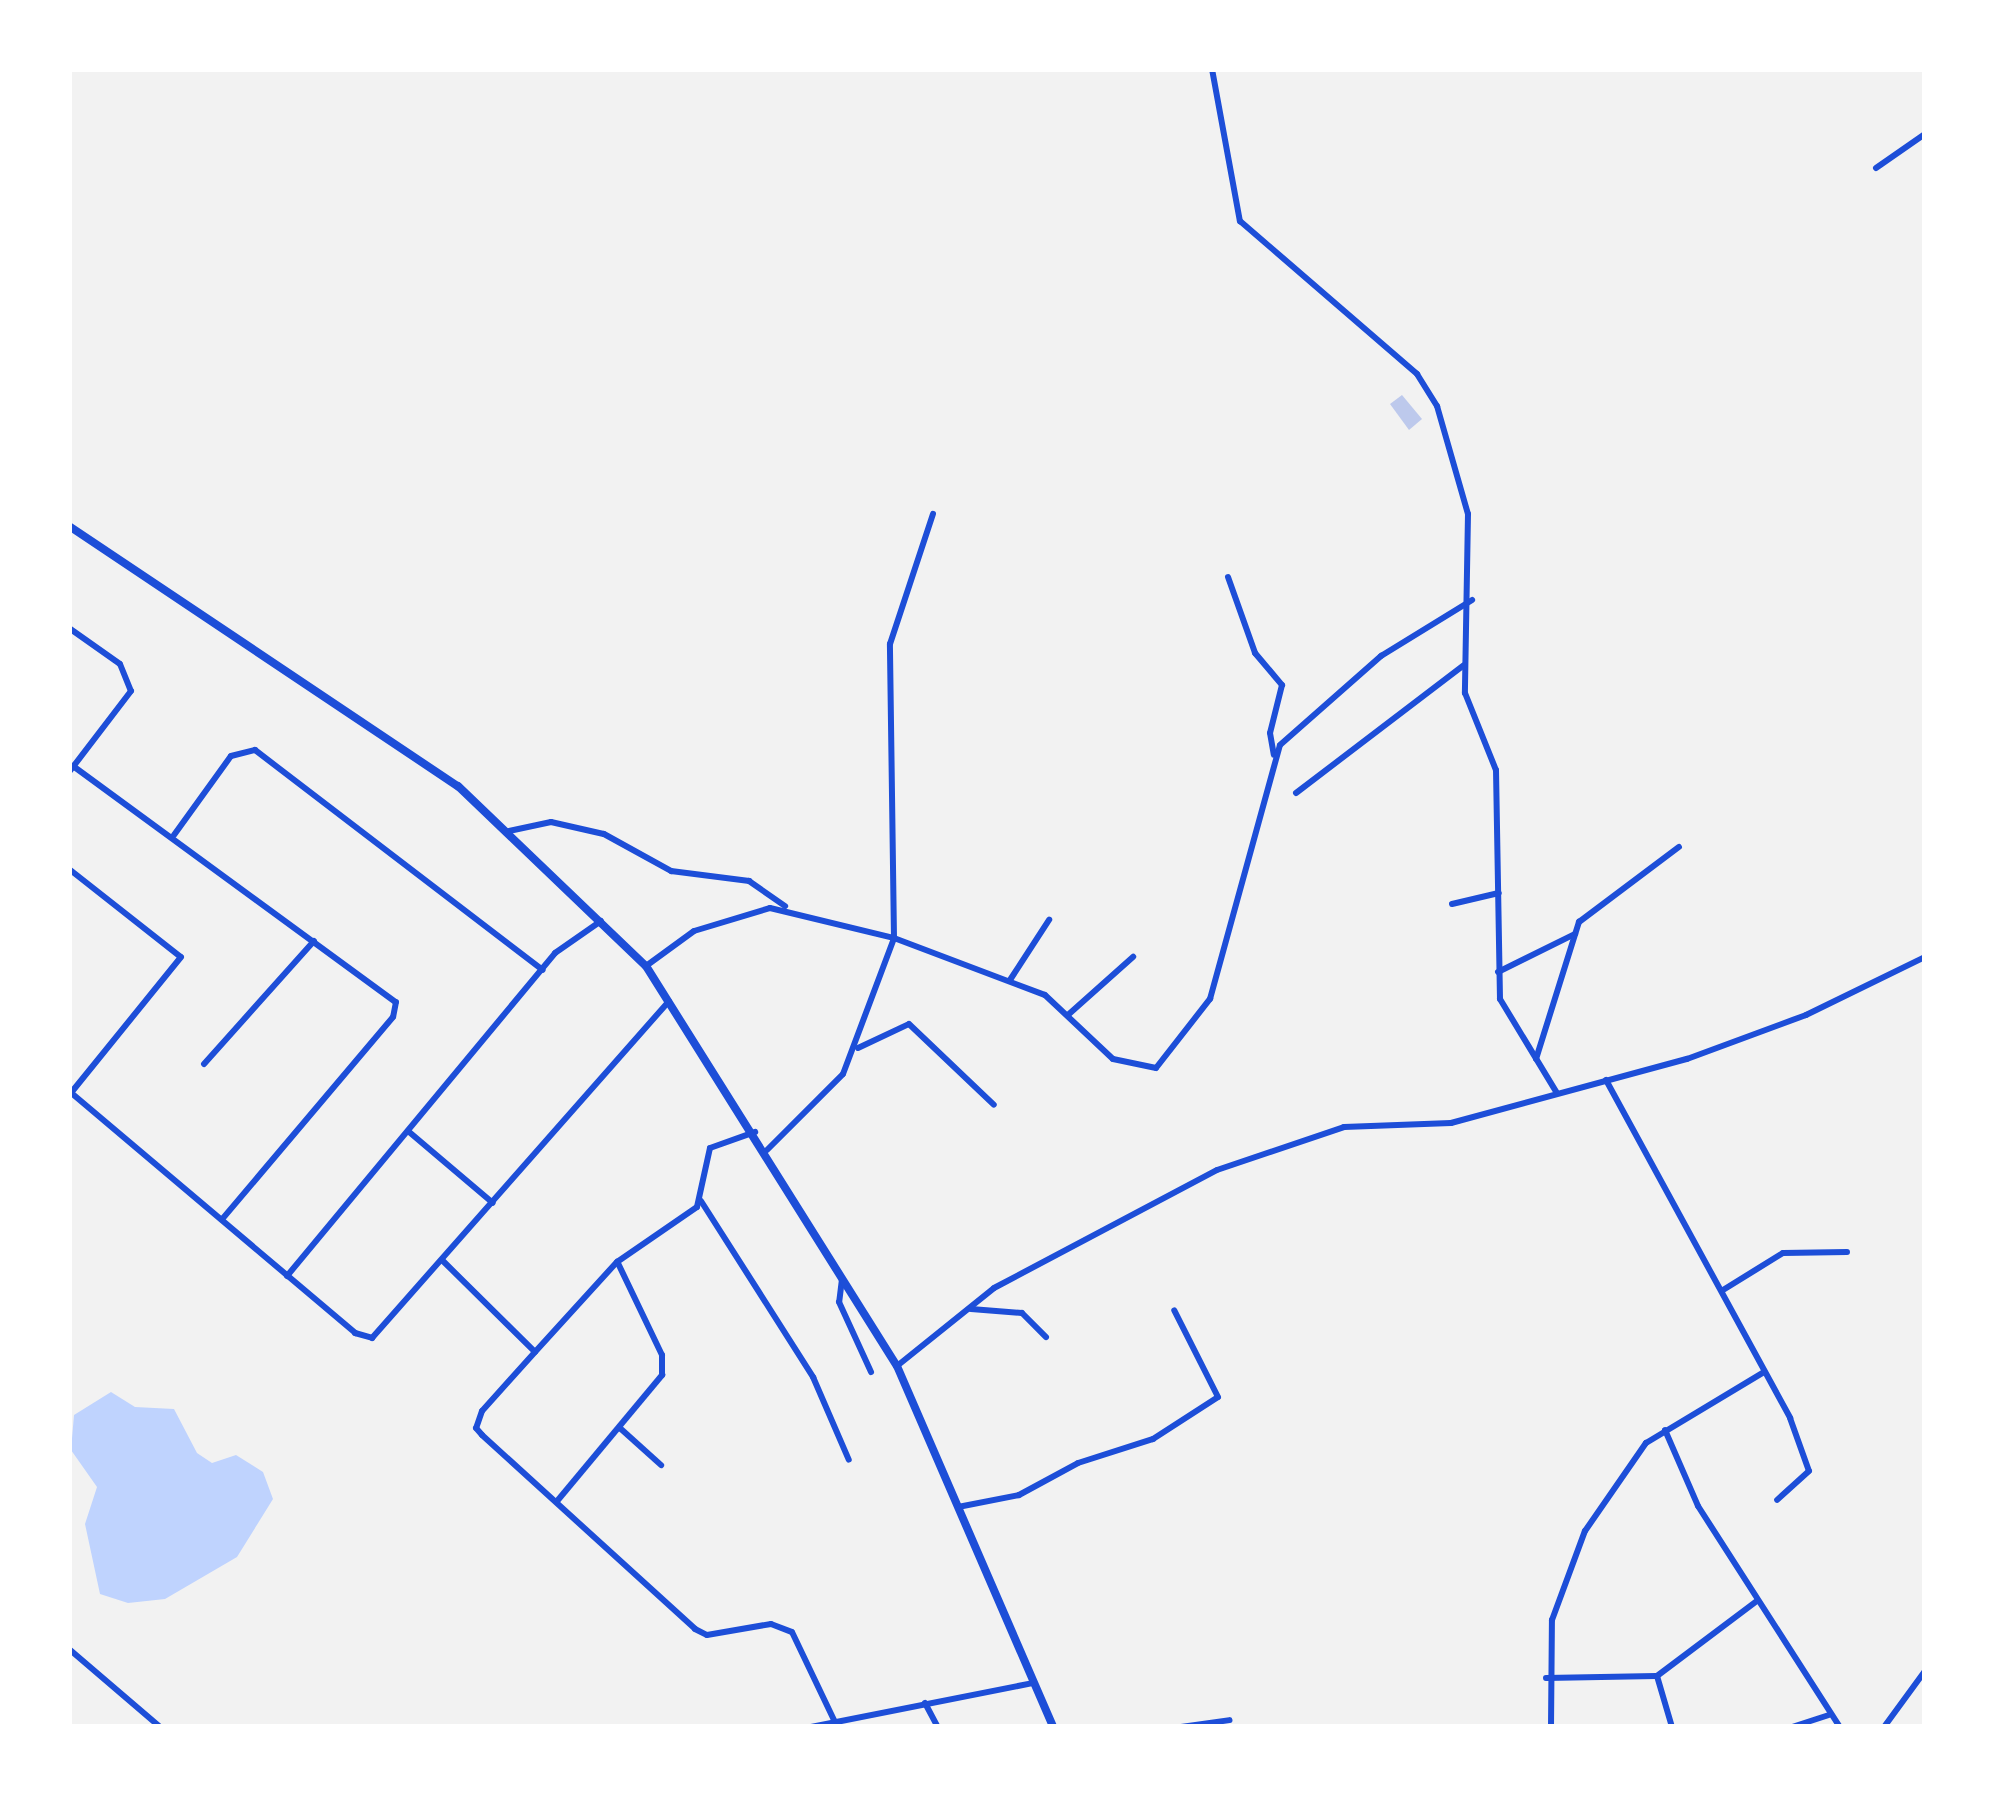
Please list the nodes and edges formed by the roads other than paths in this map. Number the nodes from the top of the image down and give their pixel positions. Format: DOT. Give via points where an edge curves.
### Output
graph roads {
  1 [pos="1212,69"];
  2 [pos="1925,134"];
  3 [pos="1876,168"];
  4 [pos="933,514"];
  5 [pos="69,526"];
  6 [pos="1228,577"];
  7 [pos="1472,600"];
  8 [pos="69,628"];
  9 [pos="1464,664"];
  10 [pos="1274,755"];
  11 [pos="71,769"];
  12 [pos="1296,793"];
  13 [pos="509,831"];
  14 [pos="174,835"];
  15 [pos="1679,847"];
  16 [pos="69,869"];
  17 [pos="1499,893"];
  18 [pos="1452,904"];
  19 [pos="790,910"];
  20 [pos="602,920"];
  21 [pos="1049,920"];
  22 [pos="1575,934"];
  23 [pos="894,938"];
  24 [pos="314,940"];
  25 [pos="1133,956"];
  26 [pos="1925,957"];
  27 [pos="646,967"];
  28 [pos="543,970"];
  29 [pos="1498,972"];
  30 [pos="1010,980"];
  31 [pos="669,1001"];
  32 [pos="1070,1013"];
  33 [pos="855,1050"];
  34 [pos="1536,1059"];
  35 [pos="204,1064"];
  36 [pos="1606,1080"];
  37 [pos="70,1092"];
  38 [pos="1557,1093"];
  39 [pos="994,1105"];
  40 [pos="408,1131"];
  41 [pos="755,1132"];
  42 [pos="767,1150"];
  43 [pos="701,1201"];
  44 [pos="493,1203"];
  45 [pos="221,1220"];
  46 [pos="1847,1252"];
  47 [pos="442,1262"];
  48 [pos="617,1262"];
  49 [pos="287,1276"];
  50 [pos="843,1276"];
  51 [pos="1724,1289"];
  52 [pos="968,1309"];
  53 [pos="1174,1310"];
  54 [pos="1046,1337"];
  55 [pos="535,1352"];
  56 [pos="897,1366"];
  57 [pos="871,1372"];
  58 [pos="1764,1372"];
  59 [pos="621,1430"];
  60 [pos="1665,1430"];
  61 [pos="849,1460"];
  62 [pos="661,1466"];
  63 [pos="558,1500"];
  64 [pos="1777,1500"];
  65 [pos="958,1507"];
  66 [pos="1757,1601"];
  67 [pos="69,1649"];
  68 [pos="1925,1671"];
  69 [pos="1657,1676"];
  70 [pos="1546,1678"];
  71 [pos="1034,1683"];
  72 [pos="925,1703"];
  73 [pos="1829,1714"];
  74 [pos="1230,1720"];
  75 [pos="835,1722"];
  76 [pos="160,1727"];
  77 [pos="811,1727"];
  78 [pos="938,1727"];
  79 [pos="1054,1727"];
  80 [pos="1075,1727"];
  81 [pos="1091,1727"];
  82 [pos="1181,1727"];
  83 [pos="1551,1727"];
  84 [pos="1672,1727"];
  85 [pos="1792,1727"];
  86 [pos="1840,1727"];
  87 [pos="1884,1727"];
  1 -- 7 [label="street" via="1240,221 1417,374 1437,406 1468,514"];
  2 -- 3 [label="street"];
  4 -- 23 [label="street" via="890,644"];
  5 -- 13 [label="main road" via="458,786"];
  6 -- 10 [label="street" via="1255,653 1282,685 1270,733"];
  7 -- 9 [label="street"];
  7 -- 10 [label="street" via="1381,656"];
  8 -- 11 [label="street" via="119,664 131,691"];
  9 -- 12 [label="street"];
  9 -- 17 [label="street" via="1466,693 1496,770"];
  10 -- 32 [label="street" via="1205,1010 1145,1071 1113,1059"];
  11 -- 14 [label="street"];
  13 -- 19 [label="street" via="550,822 604,834 671,872 749,881"];
  13 -- 20 [label="main road"];
  14 -- 24 [label="street"];
  14 -- 28 [label="street" via="231,757 255,750"];
  15 -- 22 [label="street" via="1593,908"];
  16 -- 37 [label="street" via="182,957"];
  17 -- 18 [label="street"];
  17 -- 29 [label="street"];
  19 -- 23 [label="street"];
  19 -- 27 [label="street" via="706,926"];
  20 -- 27 [label="main road"];
  20 -- 28 [label="street"];
  21 -- 30 [label="street"];
  22 -- 29 [label="street"];
  22 -- 34 [label="street"];
  23 -- 30 [label="street"];
  23 -- 33 [label="street"];
  24 -- 35 [label="street"];
  24 -- 45 [label="street" via="397,1008"];
  25 -- 32 [label="street"];
  26 -- 36 [label="street" via="1806,1015"];
  27 -- 31 [label="main road"];
  28 -- 40 [label="street"];
  29 -- 34 [label="street" via="1500,999"];
  30 -- 32 [label="street"];
  31 -- 41 [label="main road"];
  31 -- 44 [label="street"];
  33 -- 39 [label="street" via="909,1024"];
  33 -- 42 [label="street" via="836,1082"];
  34 -- 38 [label="street"];
  36 -- 38 [label="street"];
  36 -- 51 [label="street"];
  37 -- 45 [label="street"];
  38 -- 52 [label="street" via="1451,1123 1344,1127 1217,1170"];
  40 -- 44 [label="street"];
  40 -- 49 [label="street"];
  41 -- 42 [label="main road"];
  41 -- 43 [label="street" via="705,1153"];
  42 -- 50 [label="main road"];
  43 -- 48 [label="street"];
  43 -- 61 [label="street" via="813,1377"];
  44 -- 47 [label="street"];
  45 -- 49 [label="street"];
  46 -- 51 [label="street" via="1803,1247"];
  47 -- 49 [label="street" via="372,1338"];
  47 -- 55 [label="street"];
  48 -- 55 [label="street"];
  48 -- 59 [label="street" via="662,1354 662,1375"];
  50 -- 56 [label="main road"];
  50 -- 57 [label="street" via="839,1302"];
  51 -- 58 [label="street"];
  52 -- 54 [label="street" via="1022,1313"];
  52 -- 56 [label="street"];
  53 -- 65 [label="street" via="1219,1397 1153,1439 1078,1463 1019,1495"];
  55 -- 63 [label="street" via="476,1427"];
  56 -- 65 [label="main road"];
  58 -- 60 [label="street"];
  58 -- 64 [label="street" via="1809,1472"];
  59 -- 62 [label="street"];
  59 -- 63 [label="street"];
  60 -- 66 [label="street" via="1698,1506"];
  60 -- 70 [label="street" via="1630,1459 1577,1548 1552,1620"];
  63 -- 75 [label="street" via="694,1629 716,1635 770,1624 792,1632"];
  65 -- 71 [label="main road"];
  66 -- 69 [label="street"];
  66 -- 73 [label="street"];
  67 -- 76 [label="street"];
  68 -- 87 [label="street"];
  69 -- 70 [label="street"];
  69 -- 84 [label="street"];
  70 -- 83 [label="street"];
  71 -- 72 [label="street"];
  71 -- 79 [label="main road"];
  72 -- 75 [label="street"];
  72 -- 78 [label="street"];
  73 -- 85 [label="street"];
  73 -- 86 [label="street"];
  74 -- 82 [label="street"];
  75 -- 77 [label="street"];
  80 -- 81 [label="street"];
}
